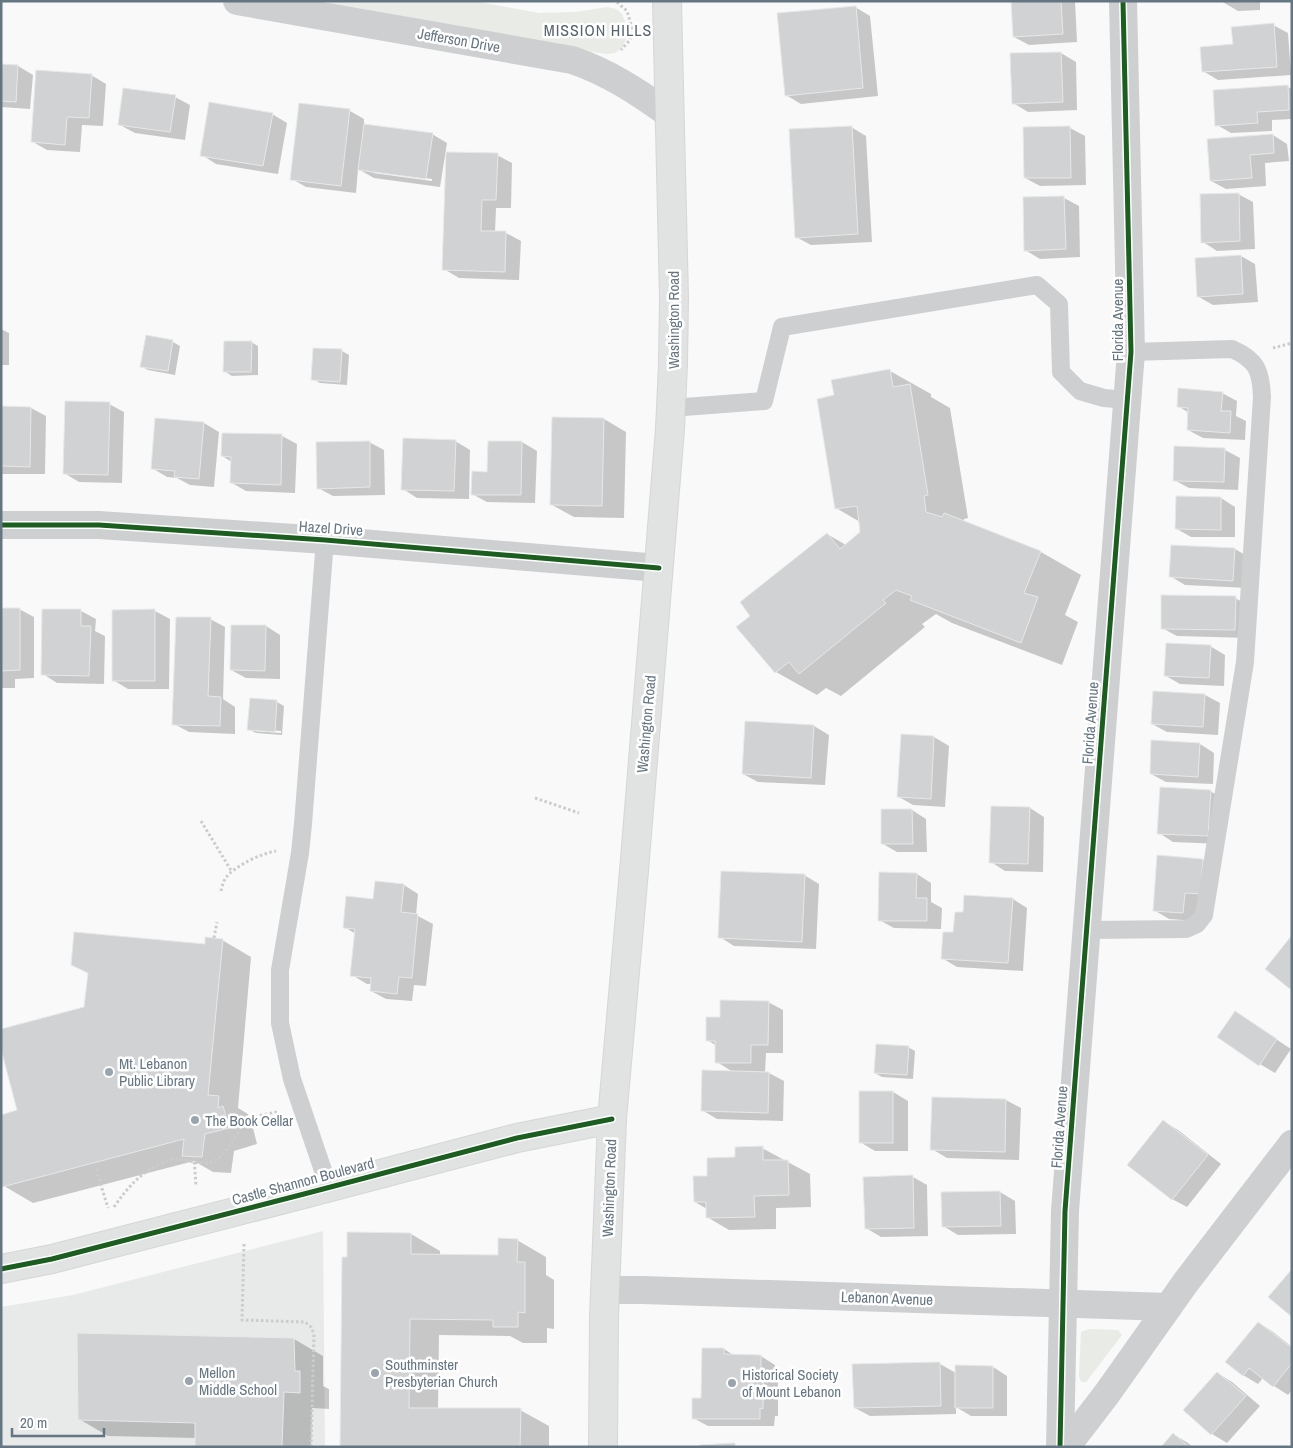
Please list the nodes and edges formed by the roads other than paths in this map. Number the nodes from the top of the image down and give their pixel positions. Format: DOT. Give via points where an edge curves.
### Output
graph roads {
  1 [pos="237,1"];
  2 [pos="667,1"];
  3 [pos="1123,1"];
  4 [pos="669,114"];
  5 [pos="1131,352"];
  6 [pos="1127,400"];
  7 [pos="671,408"];
  8 [pos="1,525"];
  9 [pos="325,540"];
  10 [pos="658,568"];
  11 [pos="1087,930"];
  12 [pos="612,1119"];
  13 [pos="1292,1144"];
  14 [pos="329,1188"];
  15 [pos="1,1269"];
  16 [pos="605,1290"];
  17 [pos="1063,1304"];
  18 [pos="1168,1307"];
  19 [pos="603,1447"];
  20 [pos="1060,1447"];
  21 [pos="1066,1447"];
  1 -- 4 [label="street, Jefferson Drive" via="572,60 620,81"];
  2 -- 4 [label="main road, Washington Road"];
  3 -- 5 [label="street, Florida Avenue"];
  4 -- 7 [label="main road, Washington Road" via="674,298"];
  5 -- 6 [label="street, Florida Avenue"];
  5 -- 11 [label="lane" via="1232,349 1246,355 1255,364 1262,381 1245,662 1204,915 1197,924 1186,929"];
  6 -- 7 [label="lane" via="1080,391 1061,372 1059,304 1037,285 782,327 764,401"];
  6 -- 11 [label="street, Florida Avenue"];
  7 -- 10 [label="main road, Washington Road"];
  8 -- 9 [label="street, Hazel Drive" via="99,525"];
  9 -- 10 [label="street, Hazel Drive"];
  9 -- 14 [label="lane" via="300,853 280,970 280,1023 292,1079"];
  10 -- 12 [label="main road, Washington Road"];
  11 -- 17 [label="street, Florida Avenue" via="1065,1211"];
  12 -- 14 [label="main road, Castle Shannon Boulevard" via="517,1138"];
  12 -- 16 [label="main road, Washington Road"];
  13 -- 18 [label="street"];
  14 -- 15 [label="main road, Castle Shannon Boulevard" via="52,1259"];
  16 -- 17 [label="street, Lebanon Avenue"];
  16 -- 19 [label="main road, Washington Road"];
  17 -- 18 [label="street, Lebanon Avenue"];
  17 -- 20 [label="street, Florida Avenue"];
  18 -- 21 [label="street"];
}
